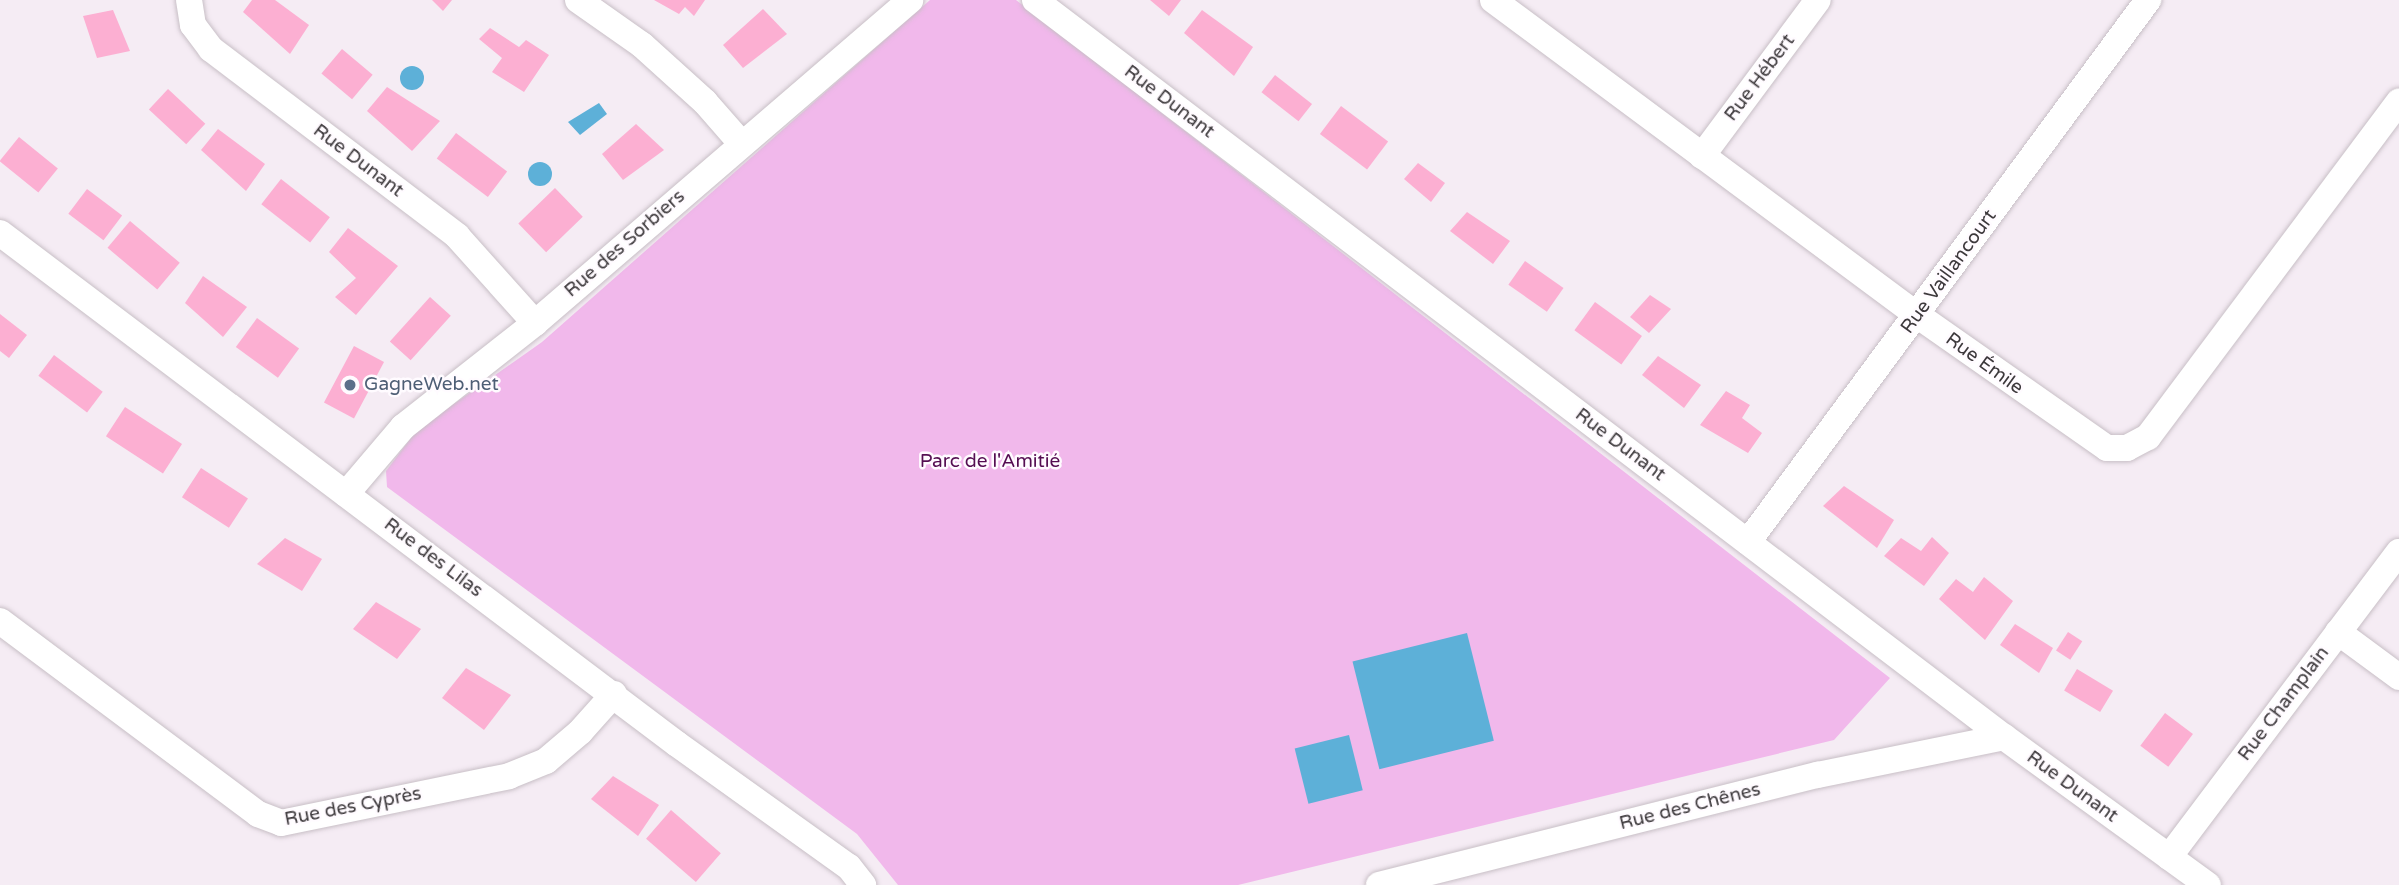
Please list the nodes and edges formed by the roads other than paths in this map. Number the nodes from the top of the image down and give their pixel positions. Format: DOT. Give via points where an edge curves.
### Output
graph roads {
  1 [pos="189,0"];
  2 [pos="578,0"];
  3 [pos="910,0"];
  4 [pos="1035,0"];
  5 [pos="1818,0"];
  6 [pos="2148,0"];
  7 [pos="1497,1"];
  8 [pos="2399,102"];
  9 [pos="740,142"];
  10 [pos="1702,156"];
  11 [pos="0,233"];
  12 [pos="1917,315"];
  13 [pos="535,323"];
  14 [pos="346,494"];
  15 [pos="1748,542"];
  16 [pos="2399,552"];
  17 [pos="0,621"];
  18 [pos="2339,632"];
  19 [pos="2399,677"];
  20 [pos="614,694"];
  21 [pos="2004,737"];
  22 [pos="2169,857"];
  23 [pos="863,885"];
  24 [pos="1379,885"];
  25 [pos="2208,885"];
  1 -- 13 [label="street, Rue Dunant" via="193,26 211,49 457,236"];
  2 -- 9 [label="street" via="642,45 705,102"];
  3 -- 9 [label="street, Rue des Sorbiers"];
  4 -- 15 [label="street, Rue Dunant"];
  5 -- 10 [label="street, Rue Hébert"];
  6 -- 12 [label="street, Rue Vaillancourt"];
  7 -- 10 [label="street, Rue Émile"];
  8 -- 12 [label="street, Rue Émile" via="2148,437 2127,448 2106,448 2092,442"];
  9 -- 13 [label="street, Rue des Sorbiers"];
  10 -- 12 [label="street, Rue Émile"];
  11 -- 14 [label="street, Rue des Lilas"];
  12 -- 15 [label="street, Rue Vaillancourt"];
  13 -- 14 [label="street, Rue des Sorbiers" via="403,427"];
  14 -- 20 [label="street, Rue des Lilas"];
  15 -- 21 [label="street, Rue Dunant"];
  16 -- 18 [label="street, Rue Champlain"];
  17 -- 20 [label="street, Rue des Cyprès" via="258,814 281,823 509,776 546,761"];
  18 -- 19 [label="street"];
  18 -- 22 [label="street, Rue Champlain"];
  20 -- 23 [label="street, Rue des Lilas" via="849,867"];
  21 -- 22 [label="street, Rue Dunant"];
  21 -- 24 [label="street, Rue des Chênes" via="1818,775"];
  22 -- 25 [label="street, Rue Dunant"];
}
